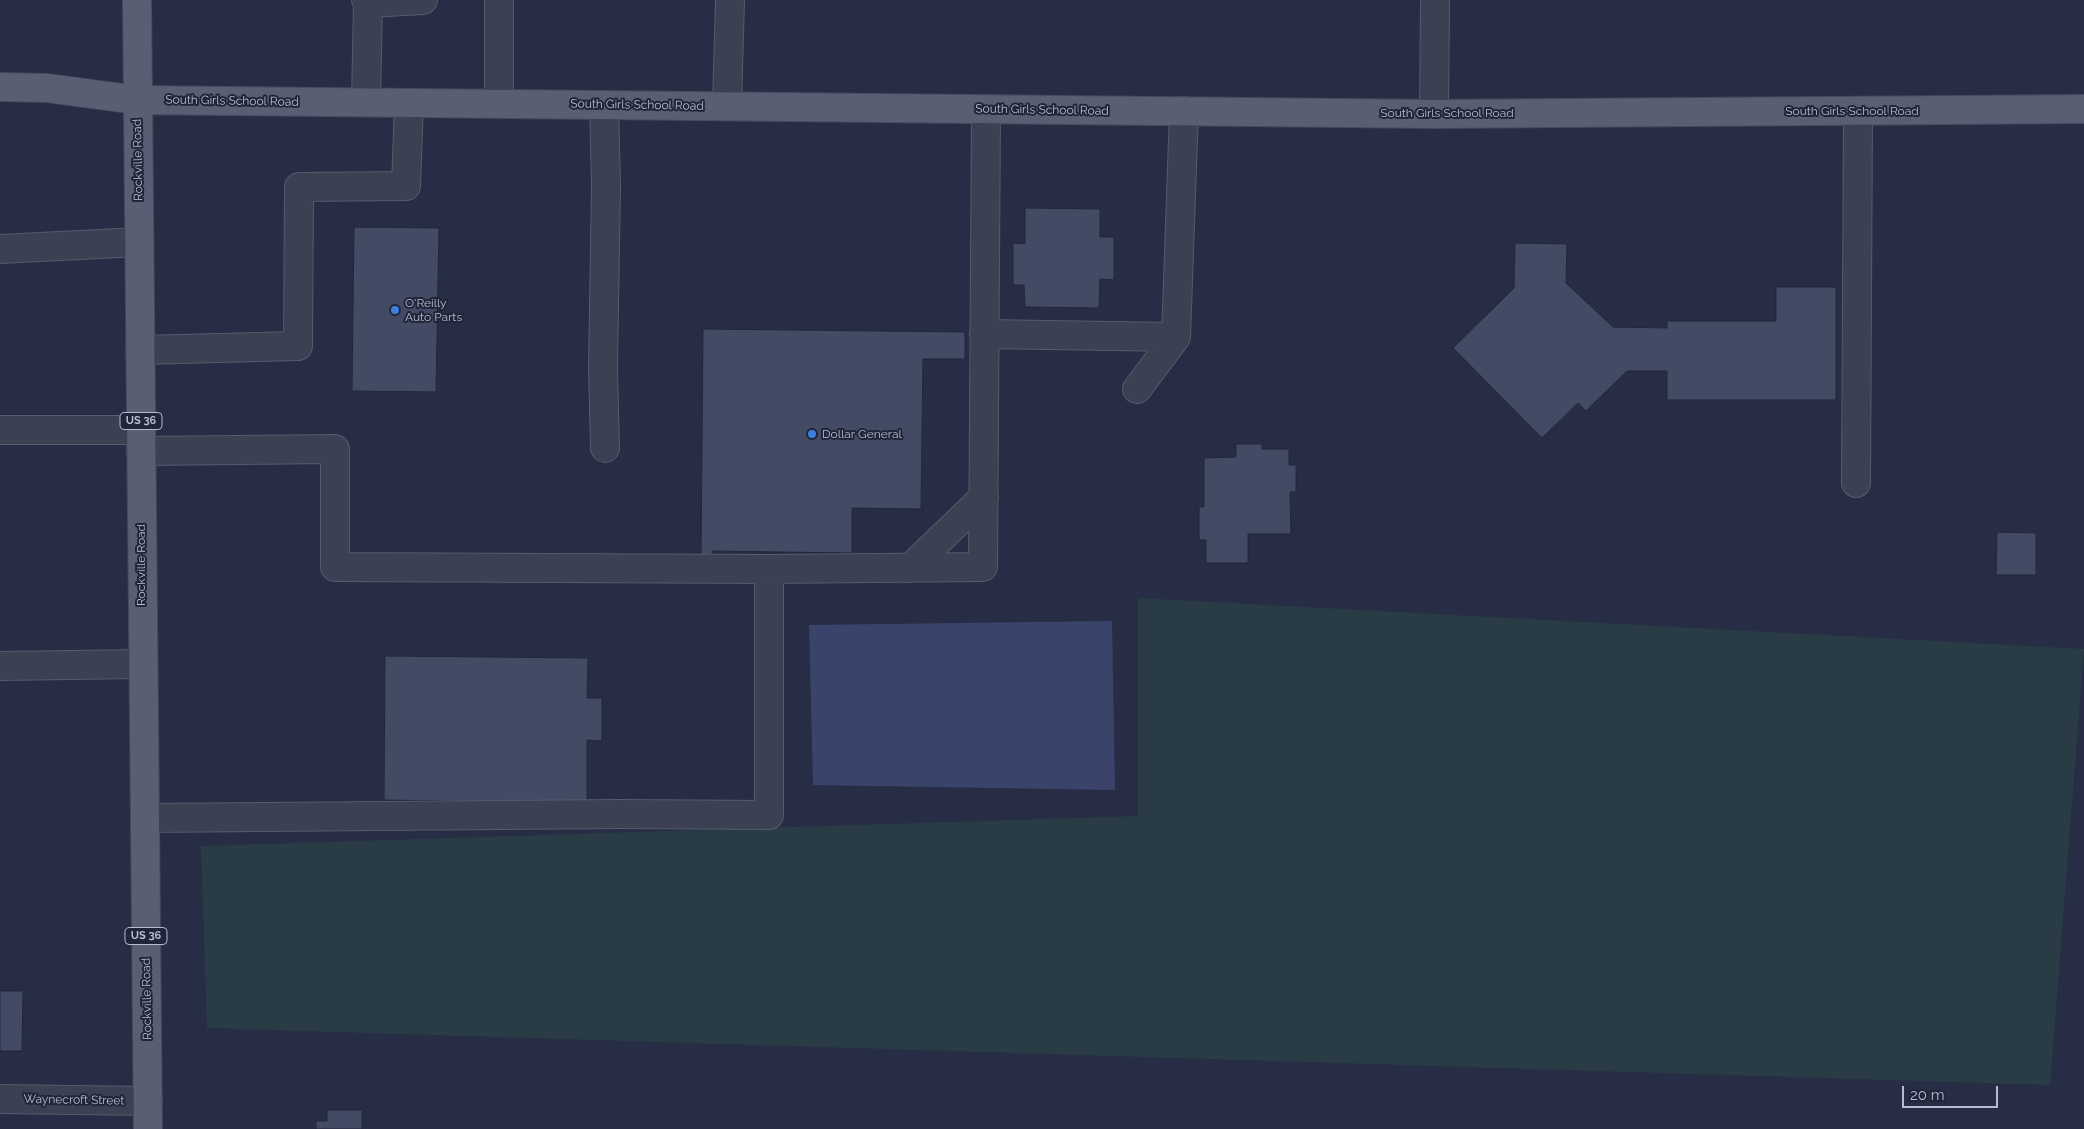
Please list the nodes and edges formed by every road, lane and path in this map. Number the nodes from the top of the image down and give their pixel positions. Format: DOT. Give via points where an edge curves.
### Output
graph roads {
  1 [pos="137,0"];
  2 [pos="423,0"];
  3 [pos="499,0"];
  4 [pos="730,0"];
  5 [pos="1434,0"];
  6 [pos="367,1"];
  7 [pos="0,87"];
  8 [pos="137,100"];
  9 [pos="366,102"];
  10 [pos="409,103"];
  11 [pos="499,103"];
  12 [pos="604,105"];
  13 [pos="727,106"];
  14 [pos="986,109"];
  15 [pos="2084,109"];
  16 [pos="1184,111"];
  17 [pos="1858,111"];
  18 [pos="1434,114"];
  19 [pos="139,242"];
  20 [pos="0,249"];
  21 [pos="984,334"];
  22 [pos="1176,337"];
  23 [pos="140,350"];
  24 [pos="1137,389"];
  25 [pos="0,430"];
  26 [pos="141,441"];
  27 [pos="605,448"];
  28 [pos="1856,483"];
  29 [pos="984,497"];
  30 [pos="910,568"];
  31 [pos="769,569"];
  32 [pos="142,664"];
  33 [pos="0,666"];
  34 [pos="145,818"];
  35 [pos="0,1098"];
  36 [pos="148,1101"];
  37 [pos="148,1129"];
  1 -- 8 [label="main road, Rockville Road / US 36"];
  2 -- 6 [label="street"];
  3 -- 11 [label="street"];
  4 -- 13 [label="street"];
  5 -- 18 [label="street"];
  6 -- 9 [label="street"];
  7 -- 8 [label="main road, South Girls School Road" via="48,88"];
  8 -- 9 [label="main road, South Girls School Road"];
  8 -- 19 [label="main road, Rockville Road / US 36"];
  9 -- 10 [label="main road, South Girls School Road"];
  10 -- 11 [label="main road, South Girls School Road"];
  10 -- 23 [label="street" via="406,186 299,187 298,346"];
  11 -- 12 [label="main road, South Girls School Road"];
  12 -- 13 [label="main road, South Girls School Road"];
  12 -- 27 [label="street"];
  13 -- 14 [label="main road, South Girls School Road"];
  14 -- 16 [label="main road, South Girls School Road"];
  14 -- 21 [label="street"];
  15 -- 17 [label="main road, South Girls School Road"];
  16 -- 18 [label="main road, South Girls School Road"];
  16 -- 22 [label="street"];
  17 -- 18 [label="main road, South Girls School Road"];
  17 -- 28 [label="street"];
  19 -- 20 [label="street"];
  19 -- 23 [label="main road, Rockville Road / US 36"];
  21 -- 22 [label="street"];
  21 -- 29 [label="street"];
  22 -- 24 [label="street"];
  23 -- 26 [label="main road, Rockville Road / US 36"];
  25 -- 26 [label="street"];
  26 -- 31 [label="street" via="335,449 335,567"];
  26 -- 32 [label="main road, Rockville Road / US 36"];
  29 -- 30 [label="street"];
  29 -- 30 [label="street" via="983,567"];
  30 -- 31 [label="street"];
  31 -- 34 [label="street" via="768,815"];
  32 -- 33 [label="street"];
  32 -- 34 [label="main road, Rockville Road / US 36"];
  34 -- 36 [label="main road, Rockville Road / US 36"];
  35 -- 36 [label="street, Waynecroft Street"];
  36 -- 37 [label="main road, Rockville Road / US 36"];
}
